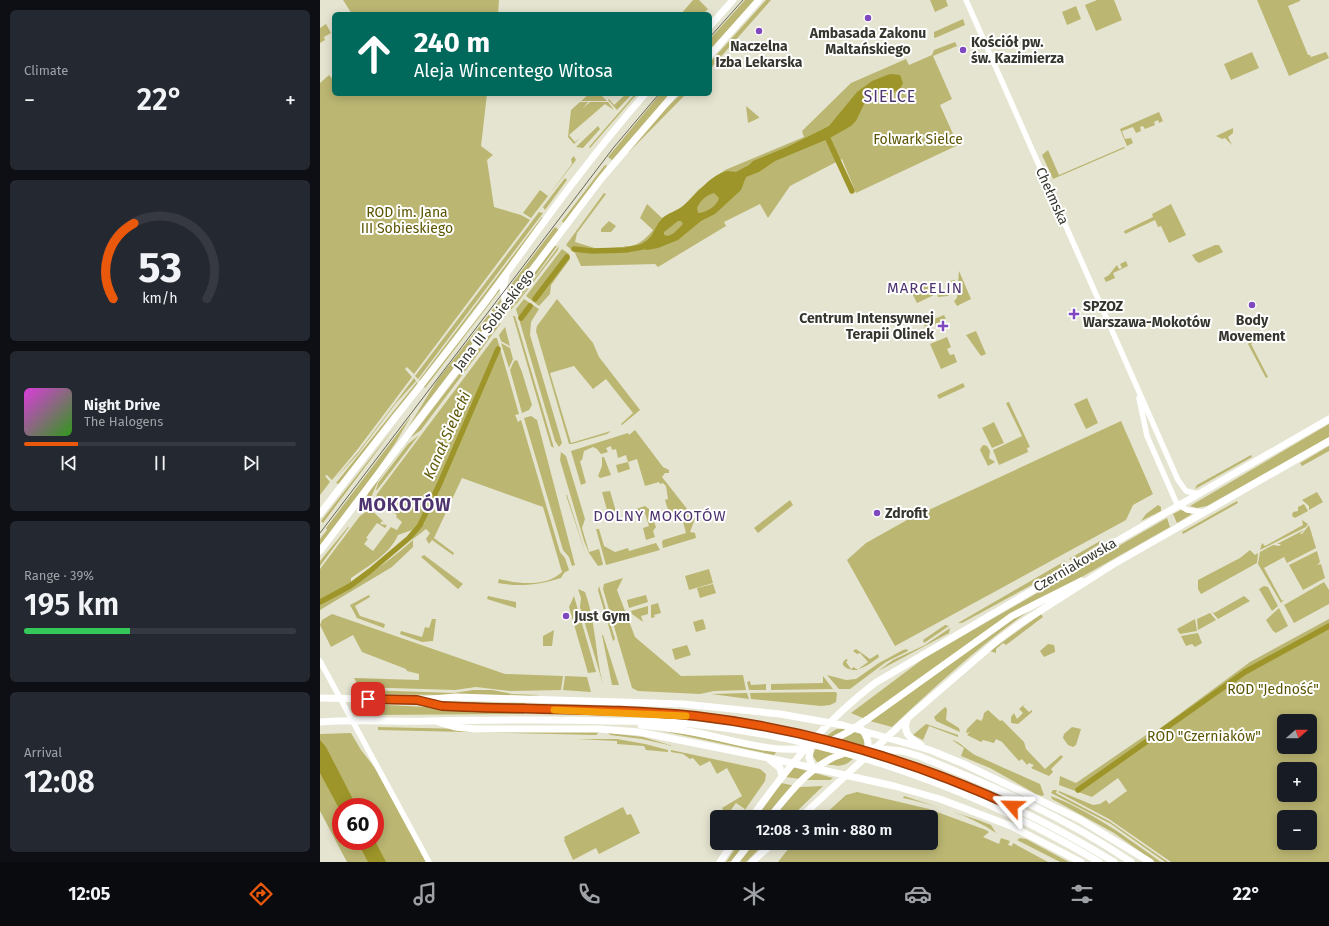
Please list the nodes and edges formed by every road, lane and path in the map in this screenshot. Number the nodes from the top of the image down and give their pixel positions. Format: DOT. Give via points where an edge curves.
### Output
graph roads {
  1 [pos="733,0"];
  2 [pos="759,0"];
  3 [pos="966,0"];
  4 [pos="712,24"];
  5 [pos="712,53"];
  6 [pos="643,96"];
  7 [pos="672,96"];
  8 [pos="506,272"];
  9 [pos="506,305"];
  10 [pos="1138,392"];
  11 [pos="1329,419"];
  12 [pos="1329,441"];
  13 [pos="1168,458"];
  14 [pos="1161,468"];
  15 [pos="1198,494"];
  16 [pos="1179,506"];
  17 [pos="1206,512"];
  18 [pos="320,514"];
  19 [pos="320,551"];
  20 [pos="1112,566"];
  21 [pos="320,661"];
  22 [pos="320,698"];
  23 [pos="340,699"];
  24 [pos="417,700"];
  25 [pos="908,718"];
  26 [pos="351,721"];
  27 [pos="434,721"];
  28 [pos="611,721"];
  29 [pos="320,722"];
  30 [pos="829,722"];
  31 [pos="862,730"];
  32 [pos="887,737"];
  33 [pos="811,741"];
  34 [pos="930,750"];
  35 [pos="764,757"];
  36 [pos="862,760"];
  37 [pos="792,763"];
  38 [pos="813,768"];
  39 [pos="782,776"];
  40 [pos="846,776"];
  41 [pos="757,810"];
  42 [pos="776,810"];
  43 [pos="809,810"];
  44 [pos="1116,840"];
  45 [pos="728,850"];
  46 [pos="744,850"];
  47 [pos="765,850"];
  48 [pos="429,862"];
  49 [pos="720,862"];
  50 [pos="735,862"];
  51 [pos="752,862"];
  52 [pos="1082,862"];
  53 [pos="1098,862"];
  54 [pos="1114,862"];
  55 [pos="1131,862"];
  56 [pos="1143,862"];
  57 [pos="1150,862"];
  1 -- 4 [label="main road"];
  2 -- 5 [label="main road"];
  3 -- 10 [label="street, Chełmska"];
  6 -- 8 [label="main road, Jana III Sobieskiego"];
  7 -- 9 [label="main road, Jana III Sobieskiego" via="604,174"];
  8 -- 9 [label="main road"];
  8 -- 18 [label="main road, Jana III Sobieskiego" via="422,385 391,420"];
  9 -- 19 [label="main road, Jana III Sobieskiego"];
  10 -- 13 [label="street, Chełmska"];
  10 -- 14 [label="street, Chełmska" via="1145,430"];
  11 -- 15 [label="main road, Czerniakowska"];
  12 -- 17 [label="main road, Czerniakowska"];
  13 -- 14 [label="street"];
  13 -- 15 [label="street, Chełmska" via="1183,488"];
  14 -- 16 [label="street, Chełmska"];
  15 -- 16 [label="main road, Czerniakowska"];
  16 -- 17 [label="street" via="1196,512"];
  16 -- 30 [label="main road, Czerniakowska" via="891,673 862,693"];
  17 -- 20 [label="main road, Czerniakowska"];
  20 -- 25 [label="main road, Czerniakowska" via="998,640"];
  20 -- 28 [label="main road" via="1012,616 848,732 813,747 790,750 692,732"];
  21 -- 23 [label="street"];
  22 -- 23 [label="main road"];
  23 -- 24 [label="main road"];
  23 -- 26 [label="street"];
  24 -- 30 [label="main road" via="456,697 668,704 775,713"];
  24 -- 54 [label="main road" via="442,706 695,716 766,727 843,745 914,766 988,795 1070,835"];
  25 -- 32 [label="main road, Czerniakowska"];
  25 -- 34 [label="main road" via="905,727 907,735"];
  26 -- 27 [label="main road"];
  26 -- 29 [label="main road"];
  26 -- 48 [label="street"];
  27 -- 28 [label="main road"];
  27 -- 35 [label="main road" via="475,729 599,729 639,732"];
  28 -- 53 [label="main road" via="693,724 765,735 835,751 912,773 984,802"];
  30 -- 31 [label="main road"];
  30 -- 33 [label="main road"];
  31 -- 32 [label="main road"];
  31 -- 36 [label="main road" via="868,739 868,746"];
  32 -- 34 [label="main road"];
  32 -- 36 [label="main road, Czerniakowska"];
  33 -- 37 [label="main road"];
  33 -- 38 [label="main road" via="809,758"];
  34 -- 44 [label="main road" via="1079,819"];
  35 -- 37 [label="main road"];
  35 -- 39 [label="main road" via="780,768"];
  36 -- 40 [label="main road"];
  37 -- 38 [label="main road"];
  37 -- 39 [label="main road"];
  38 -- 40 [label="main road"];
  39 -- 41 [label="main road"];
  40 -- 43 [label="main road"];
  40 -- 52 [label="main road" via="918,792 960,805 1011,826"];
  42 -- 55 [label="main road" via="799,783 825,762 857,750 871,748 902,751 1029,803 1075,826"];
  44 -- 56 [label="main road"];
  44 -- 57 [label="main road"];
  45 -- 49 [label="main road"];
  46 -- 50 [label="main road"];
  47 -- 51 [label="main road"];
}
